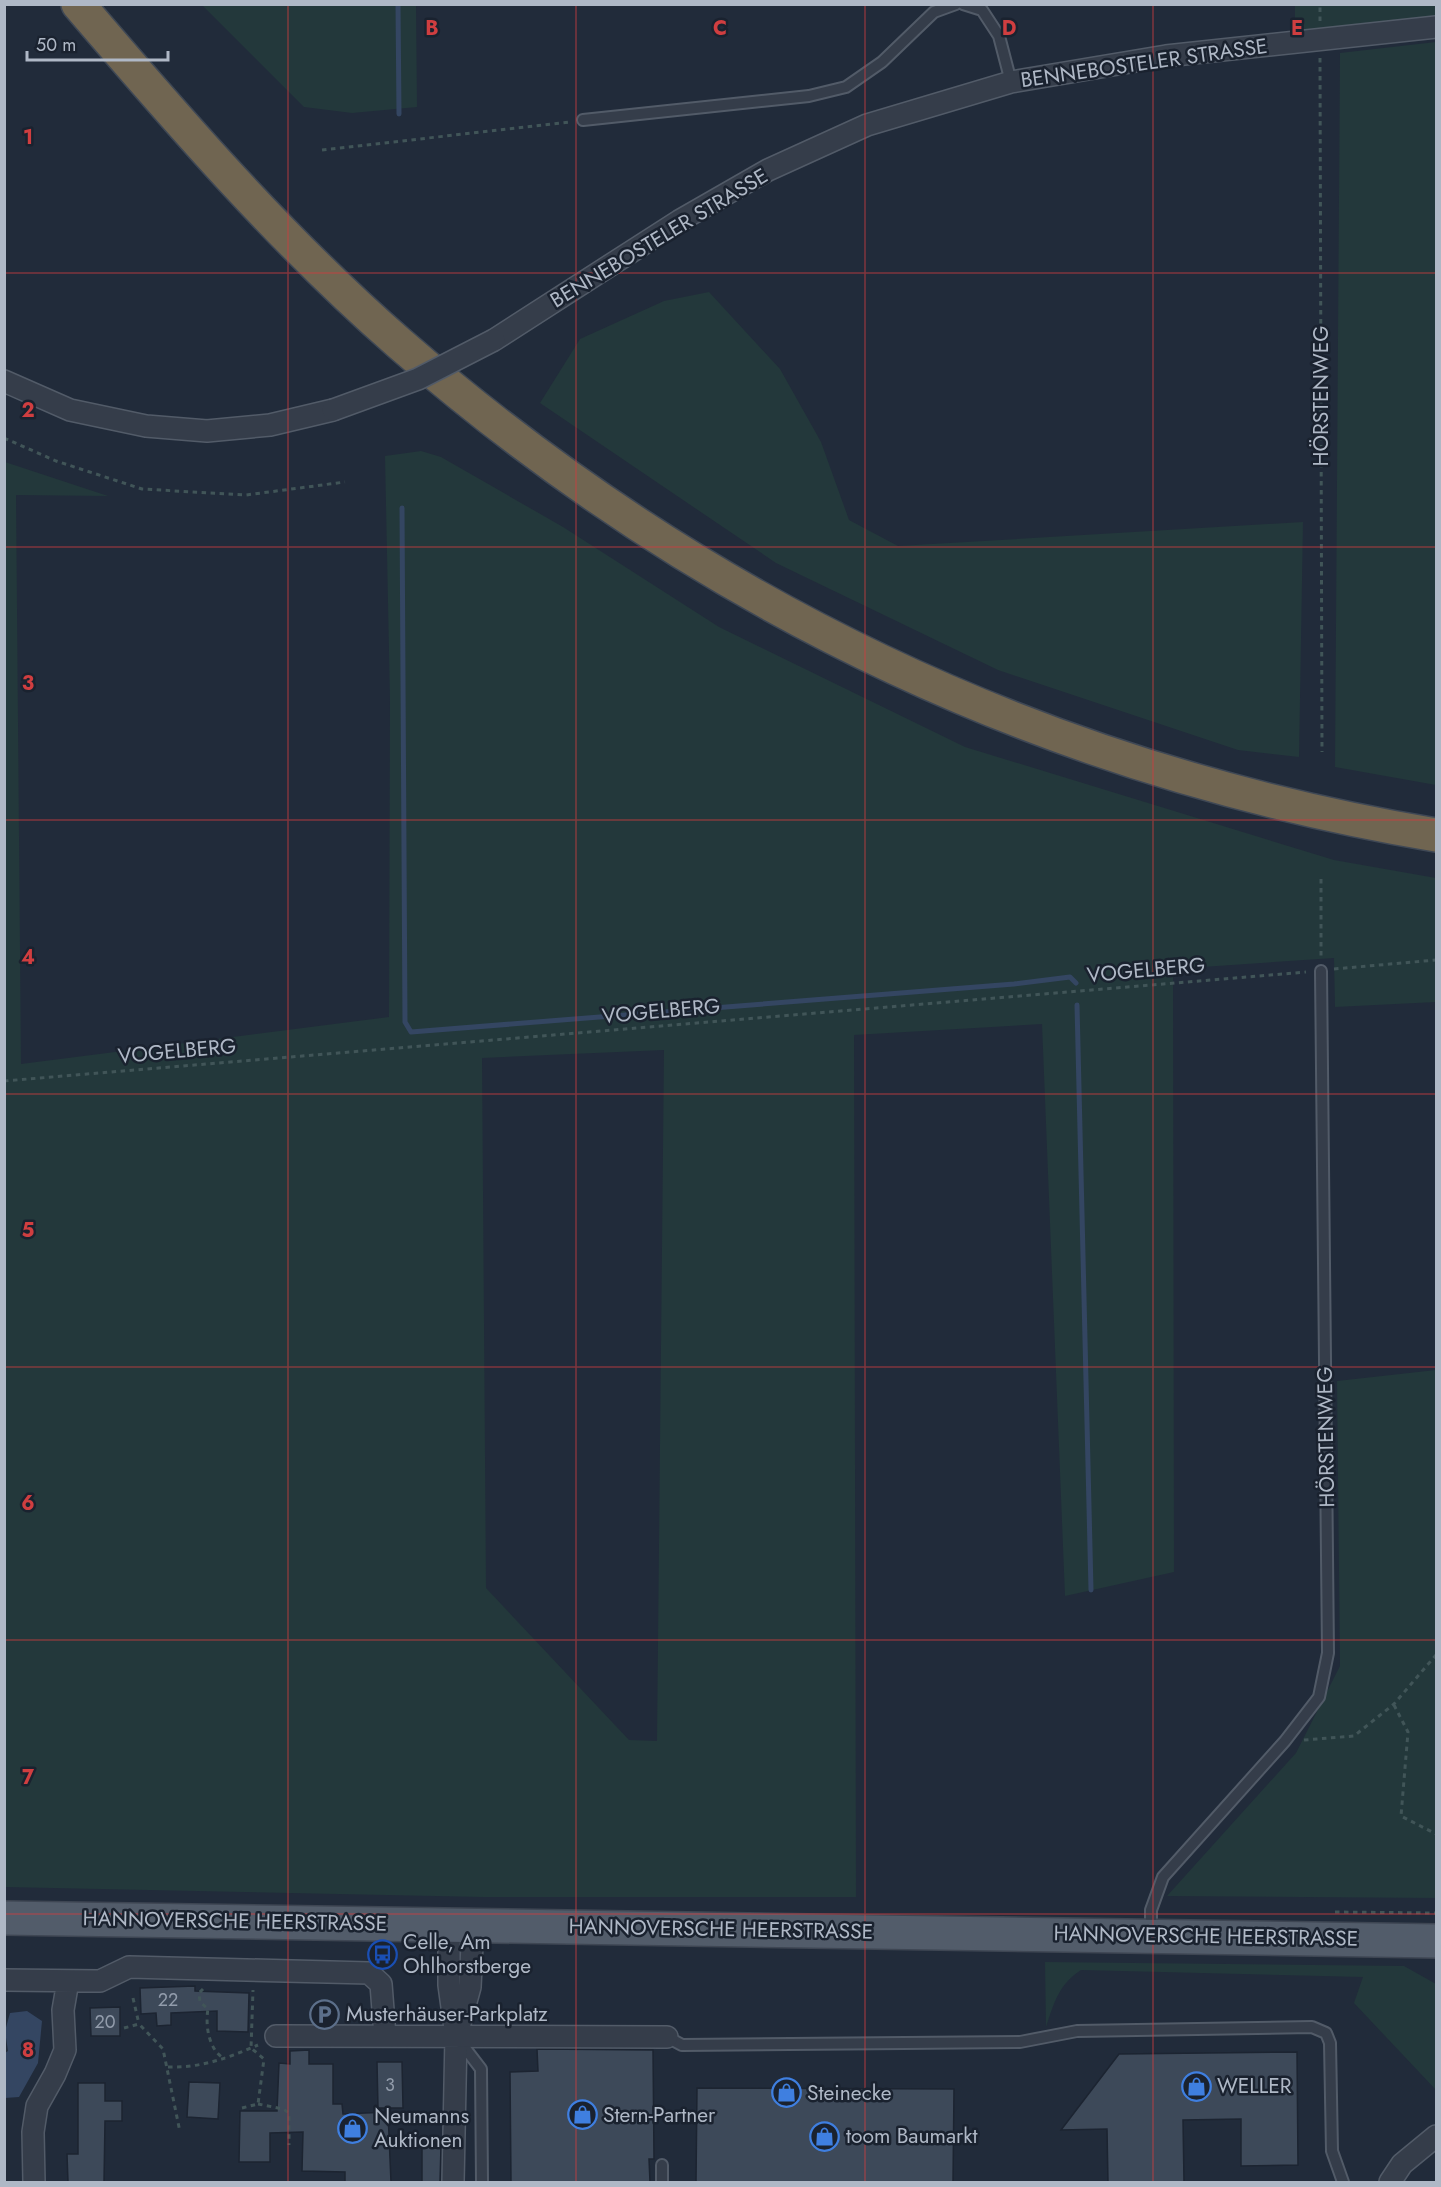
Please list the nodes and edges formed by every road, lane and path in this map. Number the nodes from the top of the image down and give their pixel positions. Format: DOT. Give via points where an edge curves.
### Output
graph roads {
  1 [pos="78,4"];
  2 [pos="956,4"];
  3 [pos="963,4"];
  4 [pos="1437,27"];
  5 [pos="1320,40"];
  6 [pos="1011,82"];
  7 [pos="583,120"];
  8 [pos="322,150"];
  9 [pos="4,381"];
  10 [pos="4,438"];
  11 [pos="345,482"];
  12 [pos="1322,752"];
  13 [pos="1437,835"];
  14 [pos="1321,879"];
  15 [pos="1437,960"];
  16 [pos="1321,970"];
  17 [pos="4,1081"];
  18 [pos="1437,1655"];
  19 [pos="1394,1704"];
  20 [pos="1285,1742"];
  21 [pos="1437,1834"];
  22 [pos="1336,1912"];
  23 [pos="1437,1913"];
  24 [pos="4,1918"];
  25 [pos="461,1924"];
  26 [pos="1151,1935"];
  27 [pos="1437,1941"];
  28 [pos="4,1980"];
  29 [pos="68,1981"];
  30 [pos="250,1986"];
  31 [pos="210,1987"];
  32 [pos="133,1998"];
  33 [pos="139,2024"];
  34 [pos="124,2028"];
  35 [pos="276,2036"];
  36 [pos="385,2036"];
  37 [pos="456,2036"];
  38 [pos="667,2037"];
  39 [pos="251,2048"];
  40 [pos="225,2059"];
  41 [pos="168,2067"];
  42 [pos="258,2104"];
  43 [pos="242,2108"];
  44 [pos="180,2132"];
  45 [pos="1437,2136"];
  46 [pos="289,2145"];
  47 [pos="662,2165"];
  48 [pos="34,2182"];
  49 [pos="453,2182"];
  50 [pos="482,2182"];
  51 [pos="662,2182"];
  52 [pos="1343,2182"];
  53 [pos="1390,2182"];
  1 -- 13 [label="highway" via="193,138 397,341 559,471 692,559 816,630 987,710 1173,775 1234,792 1345,819"];
  2 -- 7 [label="lane" via="934,12 882,62 846,87 809,96"];
  3 -- 6 [label="lane" via="982,10 999,36"];
  4 -- 5 [label="street, BENNEBOSTELER STRASSE"];
  5 -- 6 [label="street, BENNEBOSTELER STRASSE" via="1166,56"];
  5 -- 12 [label="path, HÖRSTENWEG"];
  6 -- 9 [label="street, BENNEBOSTELER STRASSE, bridge" via="867,125 768,170 679,221 494,340 418,379 333,410 270,425 187,430 70,410"];
  7 -- 8 [label="path"];
  10 -- 11 [label="path" via="56,461 142,489 246,495"];
  14 -- 16 [label="path"];
  15 -- 16 [label="path, VOGELBERG"];
  16 -- 17 [label="path, VOGELBERG"];
  16 -- 20 [label="lane, HÖRSTENWEG" via="1328,1653 1319,1697"];
  18 -- 19 [label="path"];
  19 -- 20 [label="path" via="1354,1736"];
  19 -- 21 [label="path" via="1408,1731 1401,1816"];
  20 -- 26 [label="lane, HÖRSTENWEG" via="1164,1877 1151,1910"];
  22 -- 23 [label="path"];
  24 -- 25 [label="main road, HANNOVERSCHE HEERSTRASSE"];
  25 -- 26 [label="main road, HANNOVERSCHE HEERSTRASSE"];
  25 -- 37 [label="street" via="449,1985"];
  26 -- 27 [label="main road, HANNOVERSCHE HEERSTRASSE"];
  28 -- 29 [label="street"];
  29 -- 36 [label="street" via="100,1981 129,1966 352,1970 369,1973 381,1984"];
  29 -- 48 [label="street" via="63,2010 64,2050 56,2074 37,2106"];
  30 -- 39 [label="path" via="255,2004"];
  31 -- 40 [label="path" via="199,1993 200,2002 208,2009 209,2036 218,2055"];
  32 -- 33 [label="path"];
  33 -- 34 [label="path"];
  33 -- 41 [label="path" via="163,2049"];
  35 -- 36 [label="street"];
  35 -- 39 [label="path"];
  36 -- 37 [label="street"];
  37 -- 38 [label="street"];
  37 -- 49 [label="street"];
  37 -- 50 [label="lane" via="481,2069"];
  38 -- 52 [label="lane" via="682,2045 1020,2042 1077,2031 1312,2027 1326,2033 1330,2043 1332,2151"];
  39 -- 40 [label="path"];
  39 -- 42 [label="path" via="264,2059"];
  40 -- 41 [label="path" via="188,2068"];
  41 -- 44 [label="path"];
  42 -- 43 [label="path"];
  42 -- 46 [label="path" via="288,2113"];
  45 -- 53 [label="street" via="1402,2163"];
  47 -- 51 [label="lane"];
}
